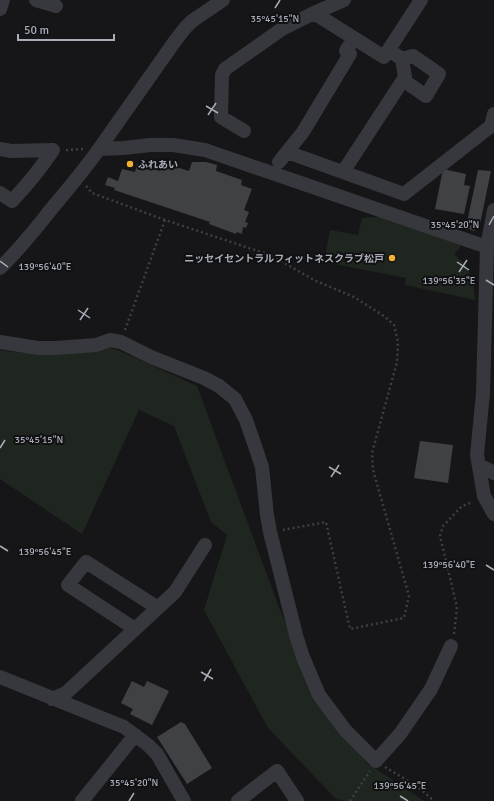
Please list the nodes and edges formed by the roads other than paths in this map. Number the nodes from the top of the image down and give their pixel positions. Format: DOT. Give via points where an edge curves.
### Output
graph roads {
  1 [pos="3,0"];
  2 [pos="36,0"];
  3 [pos="223,0"];
  4 [pos="344,0"];
  5 [pos="421,0"];
  6 [pos="56,6"];
  7 [pos="0,9"];
  8 [pos="314,13"];
  9 [pos="354,38"];
  10 [pos="389,50"];
  11 [pos="402,59"];
  12 [pos="403,80"];
  13 [pos="494,114"];
  14 [pos="244,131"];
  15 [pos="0,149"];
  16 [pos="99,149"];
  17 [pos="343,172"];
  18 [pos="0,193"];
  19 [pos="493,219"];
  20 [pos="487,247"];
  21 [pos="0,268"];
  22 [pos="490,299"];
  23 [pos="0,342"];
  24 [pos="488,394"];
  25 [pos="479,465"];
  26 [pos="494,473"];
  27 [pos="494,514"];
  28 [pos="205,544"];
  29 [pos="158,608"];
  30 [pos="135,629"];
  31 [pos="451,646"];
  32 [pos="0,677"];
  33 [pos="52,699"];
  34 [pos="135,735"];
  35 [pos="82,801"];
  36 [pos="184,801"];
  37 [pos="238,801"];
  38 [pos="297,801"];
  1 -- 7 [label="street"];
  2 -- 6 [label="street"];
  3 -- 16 [label="street" via="185,28"];
  4 -- 8 [label="street"];
  5 -- 10 [label="street"];
  8 -- 9 [label="street"];
  8 -- 14 [label="street" via="282,29 225,69 222,75 221,117"];
  9 -- 10 [label="street" via="384,57"];
  9 -- 17 [label="street" via="346,51 350,54 303,132 283,157"];
  10 -- 11 [label="street"];
  11 -- 12 [label="street"];
  11 -- 12 [label="street" via="413,56 439,74 426,96"];
  12 -- 17 [label="street"];
  13 -- 17 [label="street" via="491,126 404,194"];
  15 -- 18 [label="street" via="53,150 28,185 12,201"];
  16 -- 20 [label="street" via="173,145 205,150"];
  16 -- 21 [label="street" via="28,238"];
  19 -- 20 [label="street"];
  20 -- 22 [label="street"];
  22 -- 24 [label="street"];
  23 -- 31 [label="street" via="38,348 96,345 110,340 121,342 204,378 220,386 235,399 246,420 262,467 266,515 303,657 320,694 345,730 376,761 400,734 432,689"];
  24 -- 25 [label="street" via="477,455"];
  25 -- 26 [label="street"];
  25 -- 27 [label="street" via="484,496"];
  28 -- 29 [label="street" via="175,592"];
  29 -- 30 [label="street"];
  29 -- 30 [label="street" via="86,562 68,586"];
  30 -- 33 [label="street" via="66,693"];
  32 -- 33 [label="street"];
  33 -- 34 [label="street" via="124,728"];
  34 -- 35 [label="street"];
  34 -- 36 [label="street" via="157,754"];
  37 -- 38 [label="street" via="277,771"];
}
